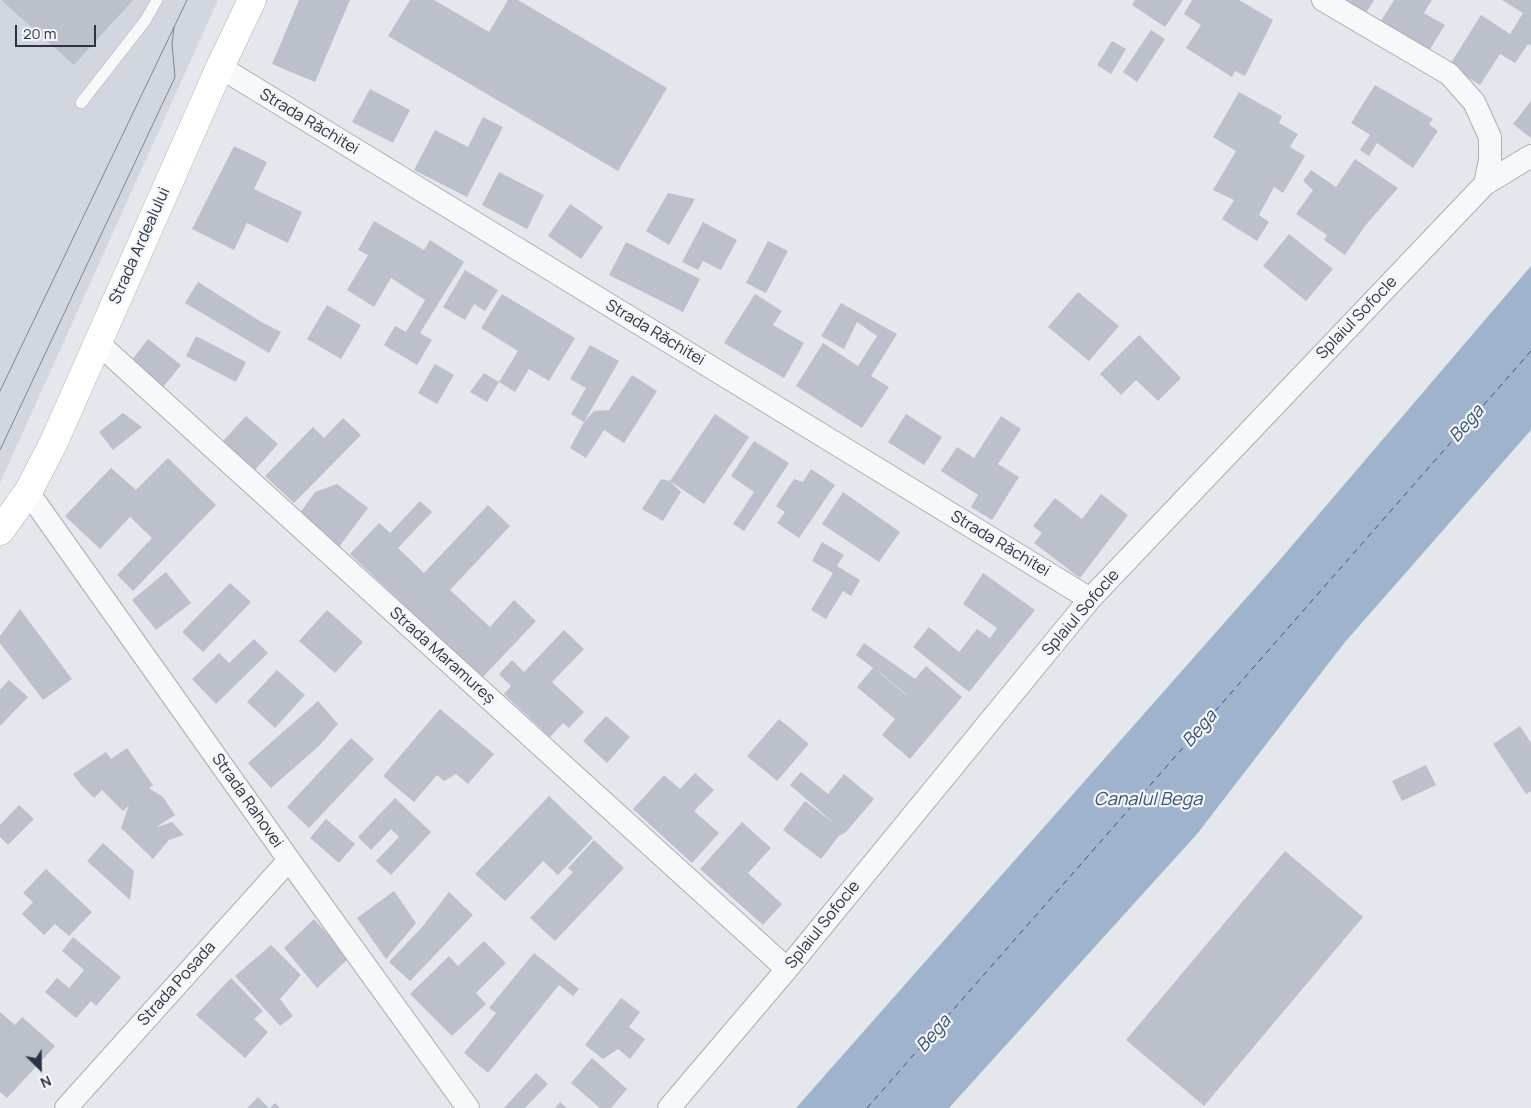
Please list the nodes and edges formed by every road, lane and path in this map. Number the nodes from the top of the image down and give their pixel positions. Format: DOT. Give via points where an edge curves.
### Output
graph roads {
  1 [pos="157,0"];
  2 [pos="252,0"];
  3 [pos="1323,0"];
  4 [pos="220,67"];
  5 [pos="81,103"];
  6 [pos="1531,156"];
  7 [pos="1485,184"];
  8 [pos="98,343"];
  9 [pos="28,492"];
  10 [pos="0,531"];
  11 [pos="1090,599"];
  12 [pos="288,860"];
  13 [pos="787,969"];
  14 [pos="66,1108"];
  15 [pos="468,1108"];
  16 [pos="669,1108"];
  1 -- 5 [label="lane" via="145,21"];
  2 -- 4 [label="street, Strada Ardealului"];
  3 -- 7 [label="street" via="1449,74 1474,102 1490,137"];
  4 -- 8 [label="street, Strada Ardealului"];
  4 -- 11 [label="street, Strada Răchitei"];
  6 -- 7 [label="street, Splaiul Sofocle"];
  7 -- 11 [label="street, Splaiul Sofocle"];
  8 -- 9 [label="street, Strada Ardealului"];
  8 -- 13 [label="street, Strada Maramureș"];
  9 -- 10 [label="street, Strada Ardealului"];
  9 -- 12 [label="street, Strada Rahovei"];
  11 -- 13 [label="street, Splaiul Sofocle"];
  12 -- 14 [label="street, Strada Posada"];
  12 -- 15 [label="street, Strada Rahovei"];
  13 -- 16 [label="street, Splaiul Sofocle"];
}
